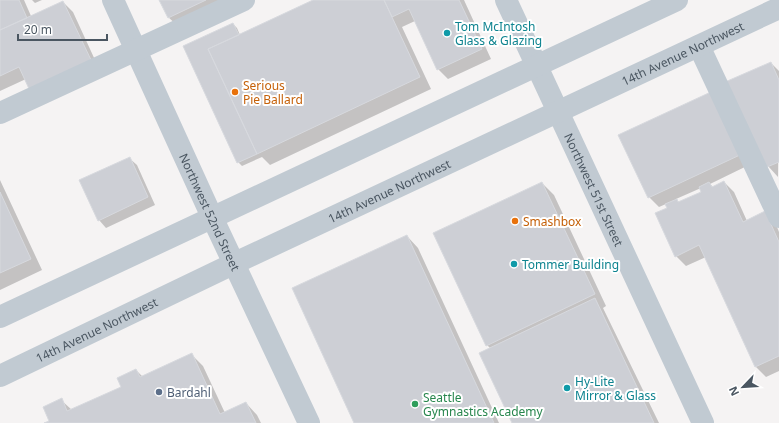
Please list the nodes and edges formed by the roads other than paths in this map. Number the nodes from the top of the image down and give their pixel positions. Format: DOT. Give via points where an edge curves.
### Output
graph roads {
  1 [pos="113,0"];
  2 [pos="244,0"];
  3 [pos="506,0"];
  4 [pos="677,0"];
  5 [pos="779,8"];
  6 [pos="699,46"];
  7 [pos="136,50"];
  8 [pos="536,66"];
  9 [pos="557,112"];
  10 [pos="0,113"];
  11 [pos="212,217"];
  12 [pos="779,217"];
  13 [pos="234,263"];
  14 [pos="0,317"];
  15 [pos="0,376"];
  16 [pos="309,423"];
  17 [pos="703,423"];
  1 -- 7 [label="street, Northwest 52nd Street"];
  2 -- 7 [label="street"];
  3 -- 8 [label="street, Northwest 51st Street"];
  4 -- 8 [label="street"];
  5 -- 6 [label="street, 14th Avenue Northwest"];
  6 -- 9 [label="street, 14th Avenue Northwest"];
  6 -- 12 [label="street"];
  7 -- 10 [label="street"];
  7 -- 11 [label="street, Northwest 52nd Street"];
  8 -- 9 [label="street, Northwest 51st Street"];
  8 -- 11 [label="street"];
  9 -- 13 [label="street, 14th Avenue Northwest"];
  9 -- 17 [label="street, Northwest 51st Street"];
  11 -- 13 [label="street, Northwest 52nd Street"];
  11 -- 14 [label="street"];
  13 -- 15 [label="street, 14th Avenue Northwest"];
  13 -- 16 [label="street, Northwest 52nd Street"];
}
